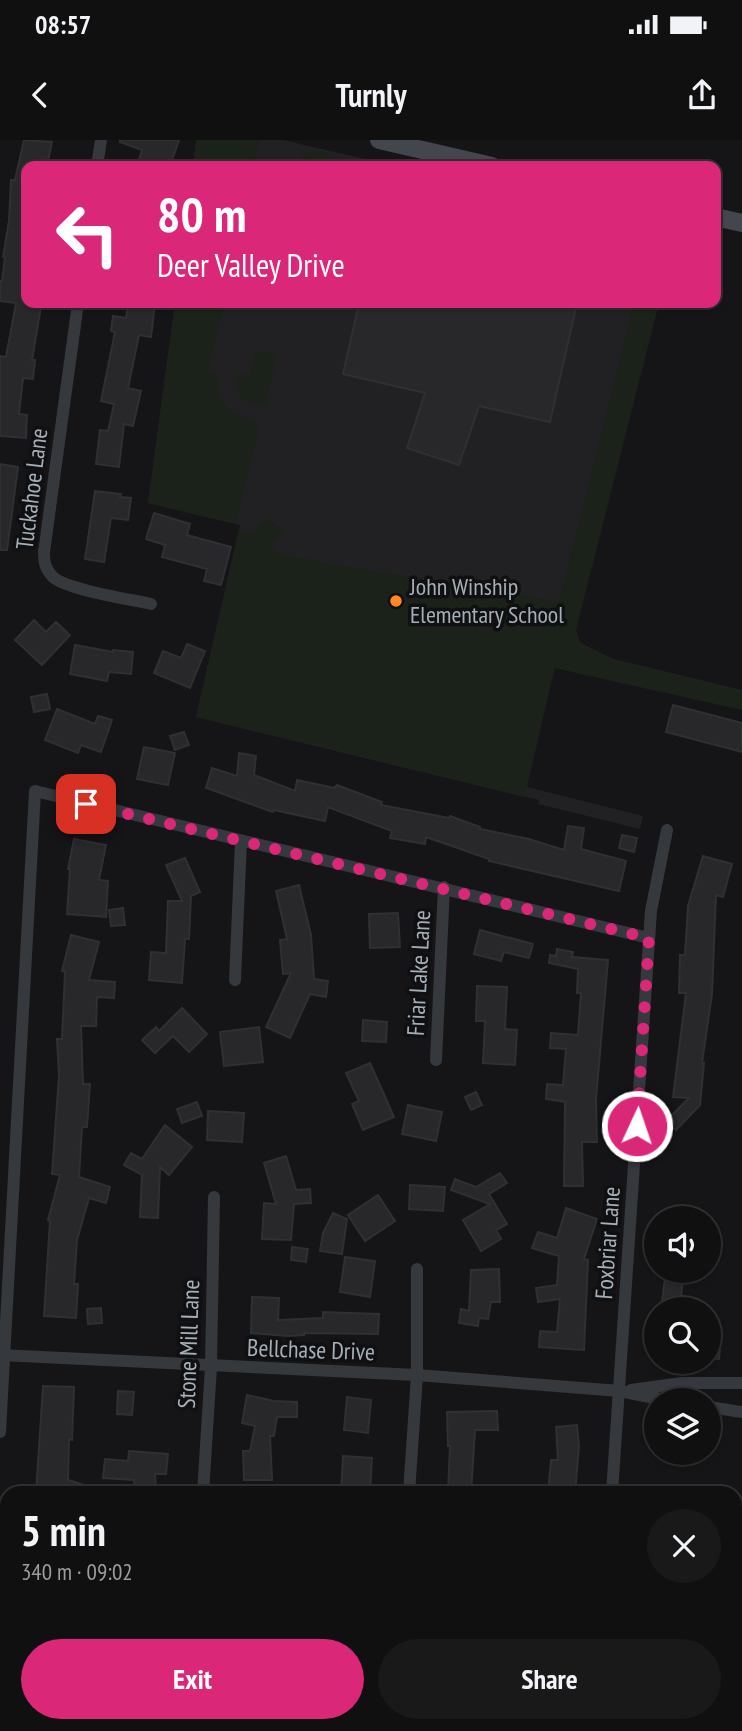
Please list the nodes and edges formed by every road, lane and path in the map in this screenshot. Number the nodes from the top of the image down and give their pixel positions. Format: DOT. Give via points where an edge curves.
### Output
graph roads {
  1 [pos="101,140"];
  2 [pos="379,140"];
  3 [pos="98,161"];
  4 [pos="470,161"];
  5 [pos="721,219"];
  6 [pos="742,223"];
  7 [pos="77,308"];
  8 [pos="151,604"];
  9 [pos="667,830"];
  10 [pos="241,841"];
  11 [pos="444,887"];
  12 [pos="649,938"];
  13 [pos="235,980"];
  14 [pos="436,1060"];
  15 [pos="214,1197"];
  16 [pos="417,1269"];
  17 [pos="2,1355"];
  18 [pos="211,1367"];
  19 [pos="417,1375"];
  20 [pos="742,1383"];
  21 [pos="620,1391"];
  22 [pos="644,1396"];
  23 [pos="721,1409"];
  24 [pos="742,1412"];
  25 [pos="0,1432"];
  26 [pos="202,1486"];
  27 [pos="409,1486"];
  28 [pos="613,1486"];
  1 -- 3 [label="street"];
  2 -- 4 [label="street"];
  5 -- 6 [label="street"];
  7 -- 8 [label="street, Tuckahoe Lane" via="45,566 54,578 67,584"];
  9 -- 12 [label="street, Foxbriar Lane"];
  10 -- 11 [label="street"];
  10 -- 13 [label="street"];
  10 -- 17 [label="street" via="35,791"];
  11 -- 12 [label="street"];
  11 -- 14 [label="street, Friar Lake Lane"];
  12 -- 21 [label="street, Foxbriar Lane"];
  15 -- 18 [label="street, Stone Mill Lane"];
  16 -- 19 [label="street"];
  17 -- 18 [label="street, Bellchase Drive"];
  17 -- 25 [label="street"];
  18 -- 19 [label="street, Bellchase Drive"];
  18 -- 26 [label="street, Stone Mill Lane"];
  19 -- 21 [label="street, Bellchase Drive"];
  19 -- 27 [label="street"];
  20 -- 21 [label="street, Bellchase Drive" via="682,1383"];
  21 -- 22 [label="street, Bellchase Drive"];
  21 -- 28 [label="street, Foxbriar Lane"];
  23 -- 24 [label="street"];
}
